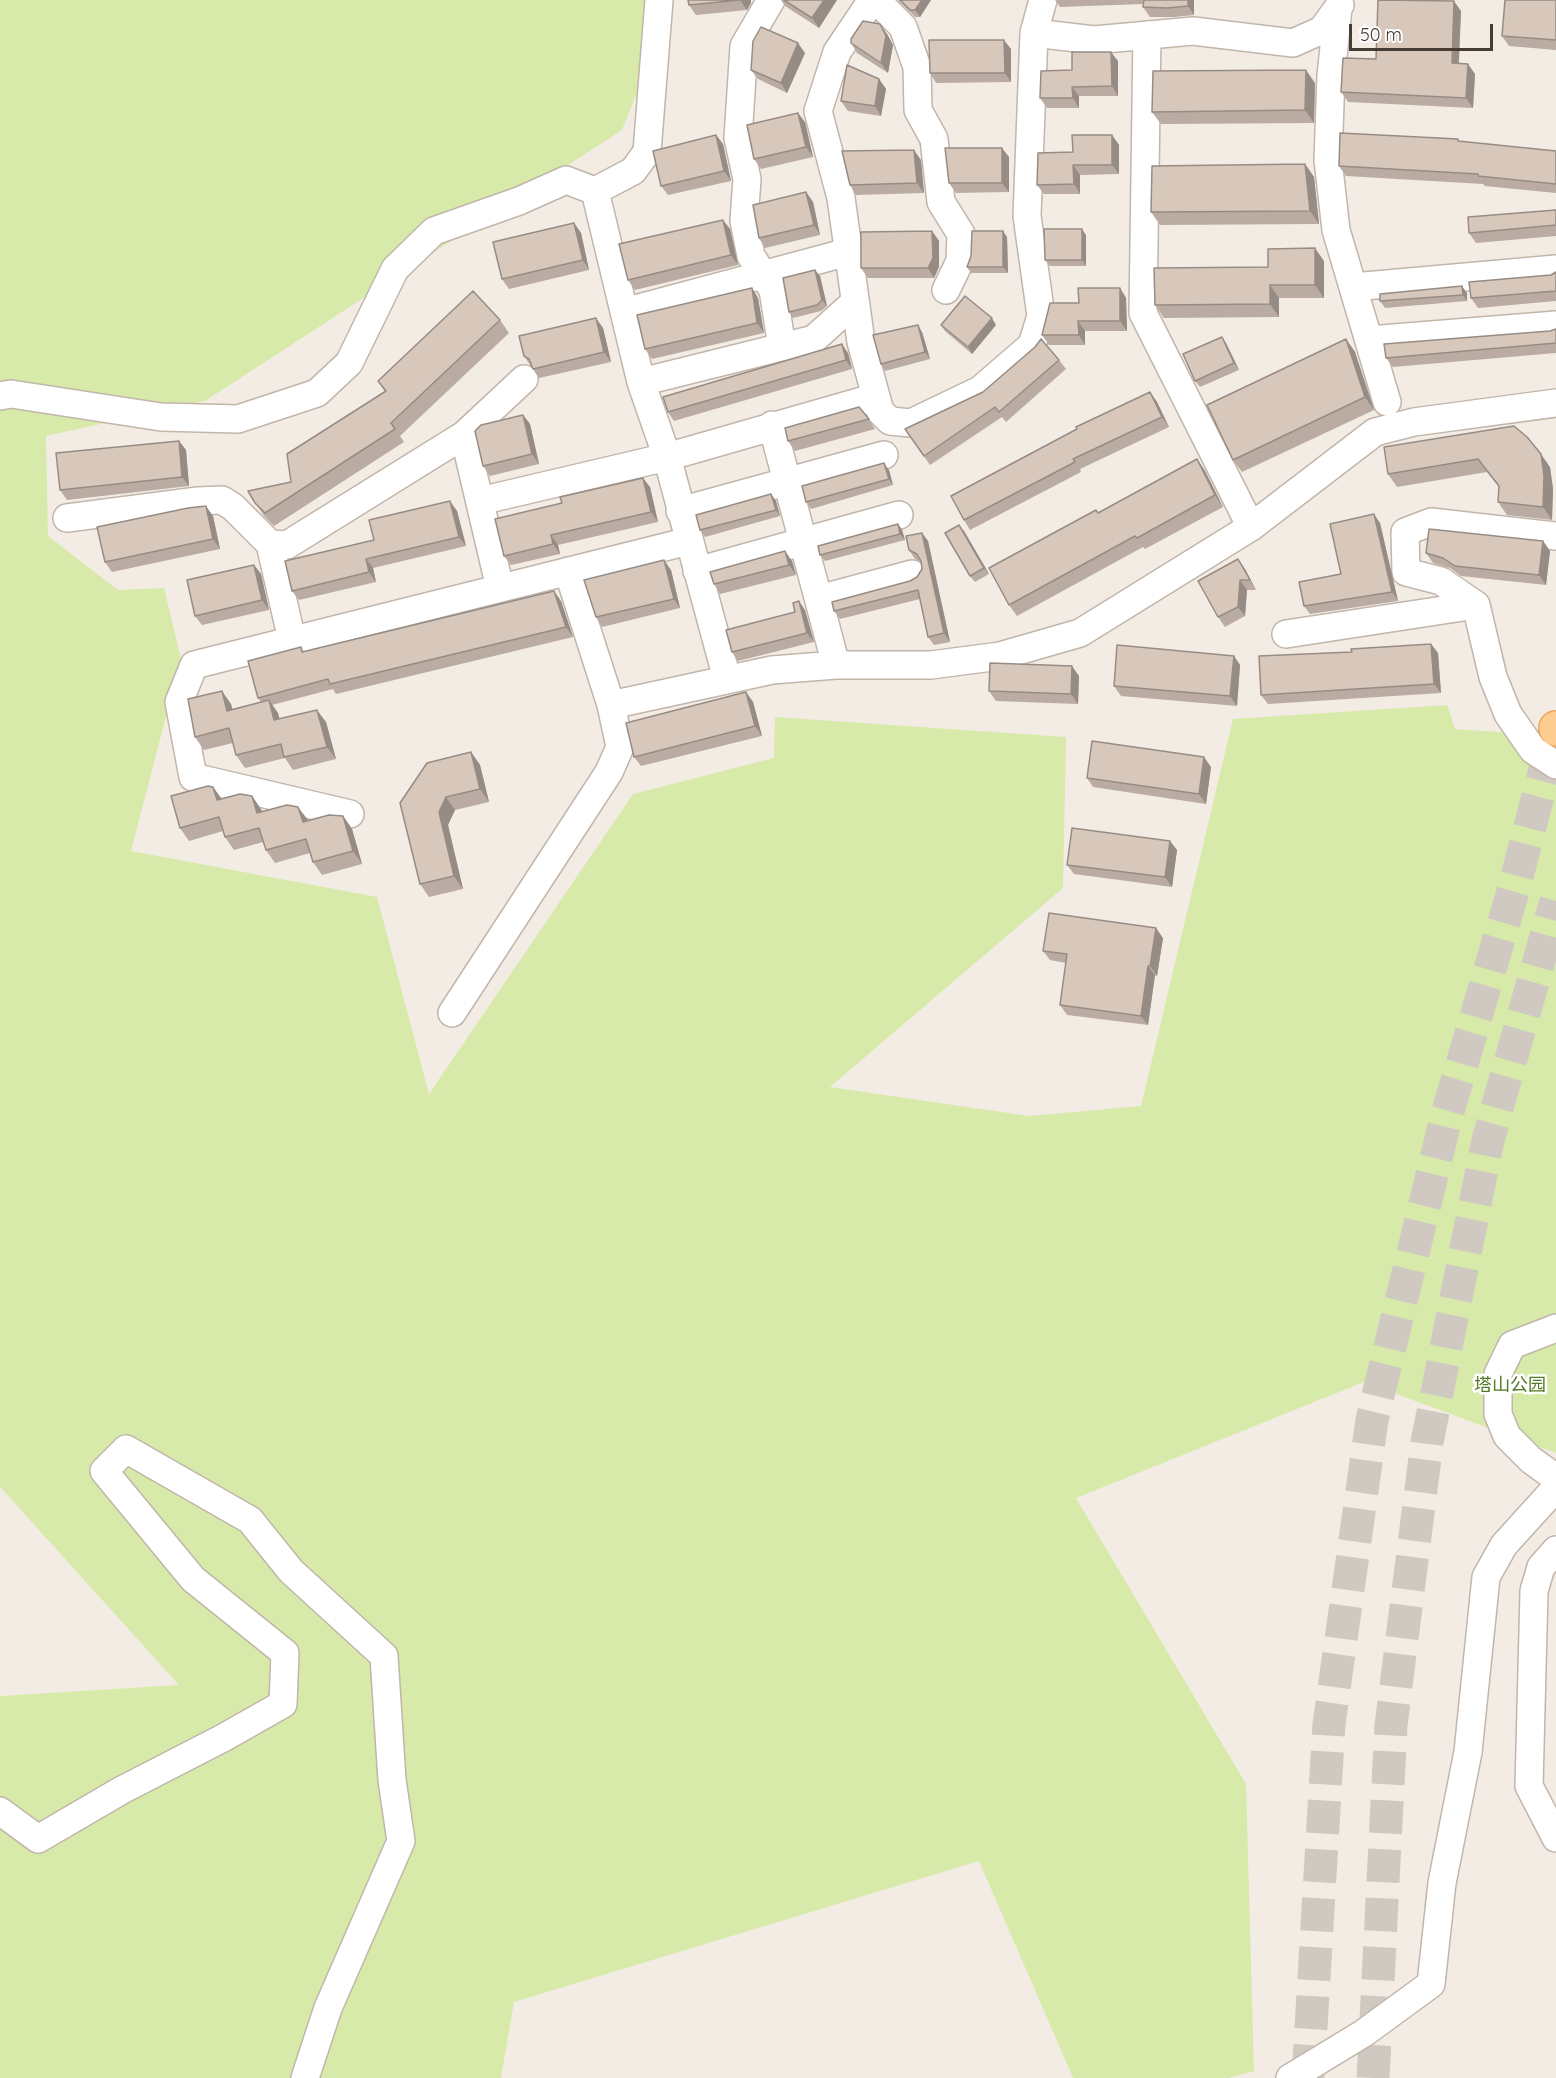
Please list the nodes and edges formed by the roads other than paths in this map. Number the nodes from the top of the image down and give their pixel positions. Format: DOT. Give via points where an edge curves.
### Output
graph roads {
  1 [pos="659,0"];
  2 [pos="771,0"];
  3 [pos="874,0"];
  4 [pos="1043,0"];
  5 [pos="1340,4"];
  6 [pos="1034,33"];
  7 [pos="1147,35"];
  8 [pos="596,191"];
  9 [pos="848,252"];
  10 [pos="1556,269"];
  11 [pos="764,275"];
  12 [pos="1353,287"];
  13 [pos="946,290"];
  14 [pos="855,302"];
  15 [pos="624,312"];
  16 [pos="1556,325"];
  17 [pos="1369,340"];
  18 [pos="782,347"];
  19 [pos="524,379"];
  20 [pos="641,382"];
  21 [pos="0,396"];
  22 [pos="876,397"];
  23 [pos="1387,402"];
  24 [pos="1556,403"];
  25 [pos="772,425"];
  26 [pos="464,435"];
  27 [pos="884,455"];
  28 [pos="667,457"];
  29 [pos="787,482"];
  30 [pos="480,501"];
  31 [pos="680,511"];
  32 [pos="899,515"];
  33 [pos="67,518"];
  34 [pos="1251,527"];
  35 [pos="1556,536"];
  36 [pos="689,541"];
  37 [pos="803,541"];
  38 [pos="270,544"];
  39 [pos="568,571"];
  40 [pos="697,571"];
  41 [pos="912,574"];
  42 [pos="500,588"];
  43 [pos="819,599"];
  44 [pos="1476,605"];
  45 [pos="1286,634"];
  46 [pos="292,640"];
  47 [pos="836,665"];
  48 [pos="728,679"];
  49 [pos="611,705"];
  50 [pos="1556,765"];
  51 [pos="350,814"];
  52 [pos="452,1012"];
  53 [pos="1556,1328"];
  54 [pos="1556,1478"];
  55 [pos="1556,1491"];
  56 [pos="1556,1550"];
  57 [pos="0,1811"];
  58 [pos="1556,1838"];
  59 [pos="305,2078"];
  60 [pos="1290,2078"];
  1 -- 8 [label="street" via="647,152 633,171"];
  2 -- 11 [label="street" via="744,46 738,138 747,179 744,221 751,256"];
  3 -- 9 [label="street" via="837,52 818,111 841,198"];
  3 -- 13 [label="street" via="903,27 917,67 918,110 934,140 941,202 962,234 960,261"];
  4 -- 6 [label="street"];
  5 -- 7 [label="street" via="1322,30 1293,43 1193,31"];
  5 -- 12 [label="street" via="1331,76 1328,160 1336,230"];
  6 -- 7 [label="street" via="1094,40"];
  6 -- 22 [label="street" via="1027,216 1041,316 1032,345 980,390 911,423 890,422 880,411"];
  7 -- 34 [label="street" via="1143,313"];
  8 -- 15 [label="street"];
  8 -- 21 [label="street" via="566,180 434,231 395,268 350,363 317,393 238,419 161,417 11,394"];
  9 -- 11 [label="street"];
  9 -- 14 [label="street"];
  10 -- 12 [label="street"];
  11 -- 15 [label="street"];
  11 -- 18 [label="street" via="773,290"];
  12 -- 17 [label="street"];
  14 -- 18 [label="street" via="814,339"];
  14 -- 22 [label="street"];
  15 -- 20 [label="street"];
  16 -- 17 [label="street"];
  17 -- 23 [label="street"];
  18 -- 20 [label="street"];
  19 -- 26 [label="street"];
  20 -- 28 [label="street"];
  22 -- 25 [label="street"];
  24 -- 34 [label="street" via="1414,422 1375,432"];
  25 -- 28 [label="street"];
  25 -- 29 [label="street"];
  26 -- 30 [label="street"];
  26 -- 38 [label="street" via="287,545"];
  27 -- 29 [label="street"];
  28 -- 30 [label="street"];
  28 -- 31 [label="street"];
  29 -- 31 [label="street"];
  29 -- 37 [label="street"];
  30 -- 42 [label="street"];
  31 -- 36 [label="street"];
  32 -- 37 [label="street"];
  33 -- 38 [label="street" via="222,500"];
  34 -- 47 [label="street" via="1080,633 999,656 931,665"];
  35 -- 44 [label="street" via="1431,522 1405,532 1406,572 1441,581"];
  36 -- 39 [label="street"];
  36 -- 40 [label="street"];
  37 -- 40 [label="street"];
  37 -- 43 [label="street"];
  38 -- 46 [label="street"];
  39 -- 42 [label="street"];
  39 -- 49 [label="street"];
  40 -- 48 [label="street"];
  41 -- 43 [label="street"];
  42 -- 46 [label="street"];
  43 -- 47 [label="street"];
  44 -- 45 [label="street"];
  44 -- 50 [label="street" via="1493,678 1508,714 1533,750"];
  46 -- 51 [label="street" via="194,665 179,702 193,777"];
  47 -- 48 [label="street" via="772,670"];
  48 -- 49 [label="street"];
  49 -- 52 [label="street" via="620,747 609,772"];
  53 -- 54 [label="street" via="1512,1344 1498,1374 1498,1414 1507,1436"];
  55 -- 60 [label="street" via="1504,1545 1486,1577 1468,1752 1442,1884 1431,1984 1364,2033"];
  56 -- 58 [label="street" via="1541,1567 1534,1591 1529,1786"];
  57 -- 59 [label="street" via="38,1839 283,1704 285,1653 193,1579 104,1471 126,1449 250,1520 291,1571 384,1656 392,1780 401,1841 328,2008"];
}
